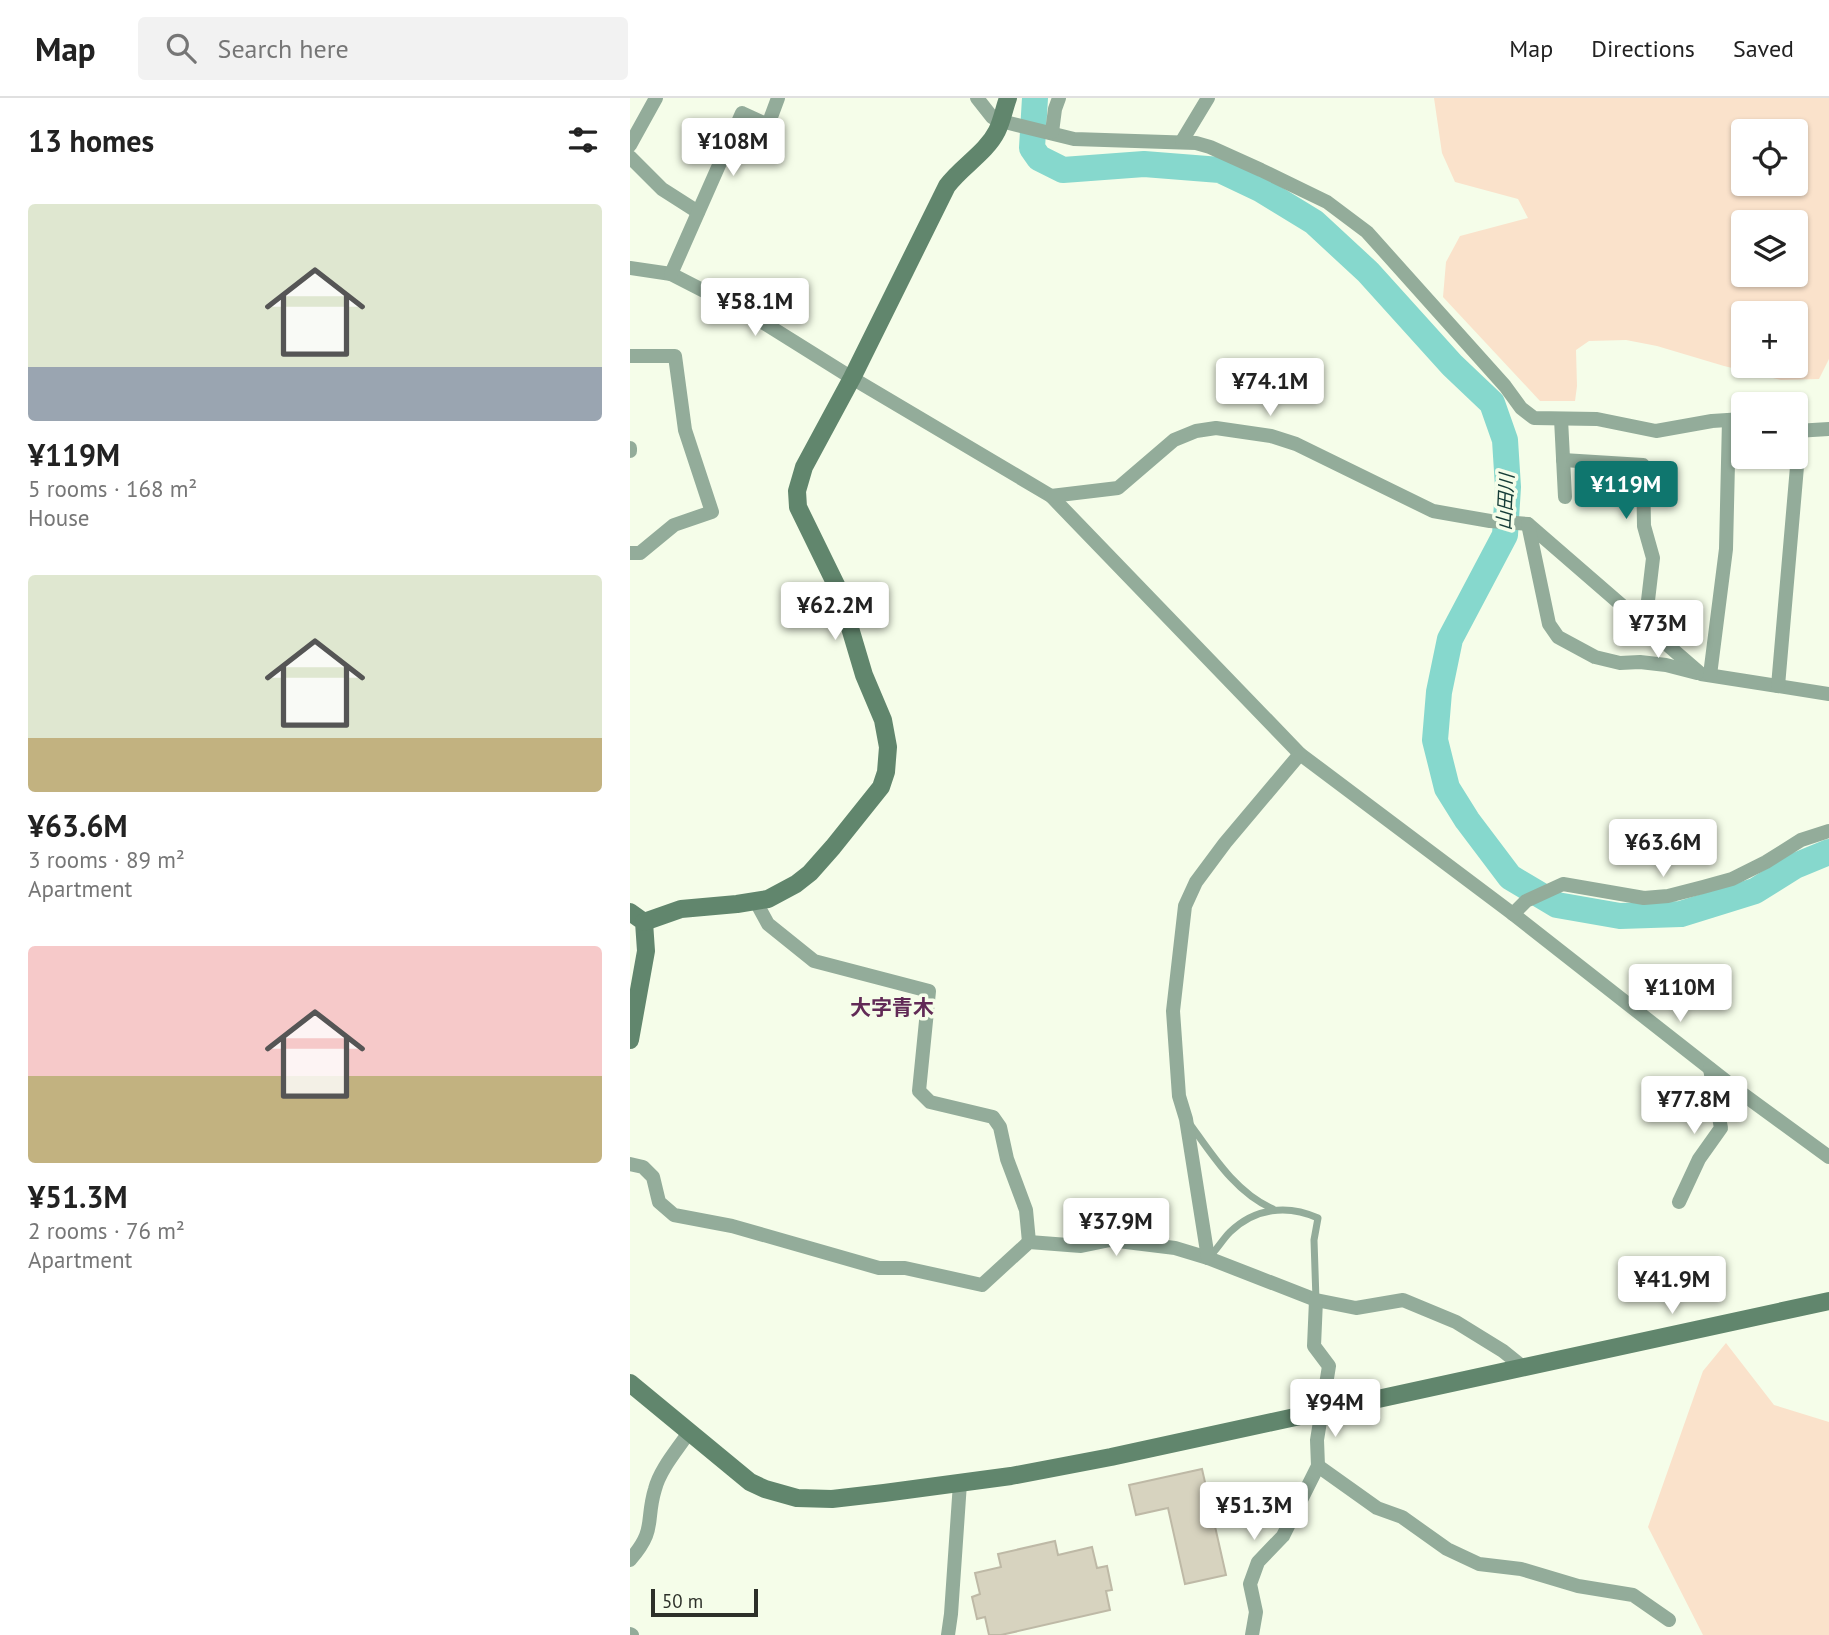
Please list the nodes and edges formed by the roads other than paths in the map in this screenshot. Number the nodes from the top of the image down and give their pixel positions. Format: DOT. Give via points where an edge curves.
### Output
graph roads {
  1 [pos="656,98"];
  2 [pos="778,98"];
  3 [pos="977,98"];
  4 [pos="1008,98"];
  5 [pos="1059,98"];
  6 [pos="1208,98"];
  7 [pos="1006,123"];
  8 [pos="1049,132"];
  9 [pos="1182,141"];
  10 [pos="630,145"];
  11 [pos="630,157"];
  12 [pos="698,212"];
  13 [pos="630,268"];
  14 [pos="671,274"];
  15 [pos="630,356"];
  16 [pos="852,378"];
  17 [pos="1560,419"];
  18 [pos="1731,420"];
  19 [pos="1829,429"];
  20 [pos="1808,430"];
  21 [pos="1563,460"];
  22 [pos="1732,469"];
  23 [pos="1795,469"];
  24 [pos="1051,496"];
  25 [pos="1565,497"];
  26 [pos="1526,524"];
  27 [pos="630,553"];
  28 [pos="1645,626"];
  29 [pos="1706,675"];
  30 [pos="1778,686"];
  31 [pos="1829,694"];
  32 [pos="1300,754"];
  33 [pos="1829,831"];
  34 [pos="756,902"];
  35 [pos="1513,914"];
  36 [pos="637,917"];
  37 [pos="630,1040"];
  38 [pos="1710,1069"];
  39 [pos="1186,1119"];
  40 [pos="1829,1157"];
  41 [pos="630,1164"];
  42 [pos="1679,1202"];
  43 [pos="1274,1210"];
  44 [pos="1029,1241"];
  45 [pos="1208,1258"];
  46 [pos="1316,1300"];
  47 [pos="1829,1301"];
  48 [pos="1523,1367"];
  49 [pos="630,1383"];
  50 [pos="1323,1410"];
  51 [pos="689,1432"];
  52 [pos="1318,1466"];
  53 [pos="960,1483"];
  54 [pos="630,1560"];
  55 [pos="1669,1620"];
  56 [pos="948,1635"];
  57 [pos="1252,1635"];
  1 -- 10 [label="street"];
  2 -- 12 [label="street" via="768,125 742,113"];
  3 -- 7 [label="street" via="992,117"];
  4 -- 7 [label="street"];
  5 -- 8 [label="street"];
  6 -- 9 [label="street"];
  7 -- 8 [label="street"];
  7 -- 16 [label="street" via="947,186"];
  8 -- 9 [label="street" via="1074,139"];
  9 -- 17 [label="street" via="1210,146 1351,217 1527,414"];
  11 -- 12 [label="street" via="662,189"];
  12 -- 14 [label="street"];
  13 -- 14 [label="street"];
  14 -- 16 [label="street" via="751,315"];
  15 -- 27 [label="street" via="675,356 685,430 712,512 674,525 640,553"];
  16 -- 24 [label="street"];
  16 -- 34 [label="street" via="804,467 797,498 839,592 883,720 886,772 871,801 810,873"];
  17 -- 18 [label="street" via="1604,420 1656,431"];
  17 -- 21 [label="street"];
  19 -- 20 [label="street"];
  21 -- 25 [label="street"];
  21 -- 28 [label="street" via="1643,464 1644,526 1653,558"];
  22 -- 29 [label="street" via="1726,550"];
  23 -- 30 [label="street"];
  24 -- 26 [label="street" via="1118,488 1174,440 1216,428 1296,444 1433,511"];
  24 -- 32 [label="street"];
  26 -- 28 [label="street"];
  26 -- 29 [label="street" via="1549,624 1558,637 1595,657"];
  28 -- 29 [label="street"];
  29 -- 30 [label="street"];
  30 -- 31 [label="street"];
  32 -- 35 [label="street"];
  32 -- 39 [label="street" via="1225,843 1185,906 1173,1011 1179,1096"];
  33 -- 35 [label="street" via="1801,839 1732,879 1703,887 1644,898 1563,884 1526,901"];
  34 -- 36 [label="street" via="688,907"];
  34 -- 44 [label="street" via="768,924 814,961 929,990 919,1091 930,1102 993,1118 1000,1126 1026,1210"];
  35 -- 38 [label="street"];
  36 -- 37 [label="street" via="646,951"];
  38 -- 40 [label="street"];
  38 -- 42 [label="street" via="1721,1128 1699,1159"];
  39 -- 43 [label="lane" via="1245,1193"];
  39 -- 45 [label="street"];
  41 -- 44 [label="street" via="643,1167 653,1177 659,1202 674,1215 732,1226 879,1268 905,1268 982,1285"];
  43 -- 45 [label="lane" via="1237,1227"];
  43 -- 46 [label="lane" via="1318,1218 1313,1250"];
  44 -- 45 [label="street" via="1081,1246 1110,1240 1175,1248"];
  45 -- 46 [label="street"];
  46 -- 48 [label="street" via="1356,1308 1403,1300 1456,1322"];
  46 -- 50 [label="street" via="1314,1346 1329,1366"];
  47 -- 48 [label="street"];
  48 -- 50 [label="street"];
  49 -- 51 [label="street"];
  50 -- 52 [label="street"];
  50 -- 53 [label="street" via="1111,1457"];
  51 -- 53 [label="street" via="750,1482 797,1498 848,1498"];
  51 -- 54 [label="street" via="659,1479 651,1526"];
  52 -- 55 [label="street" via="1377,1507 1479,1564 1633,1595"];
  52 -- 57 [label="street" via="1283,1536 1258,1562 1250,1584 1256,1612"];
  53 -- 56 [label="street"];
}
